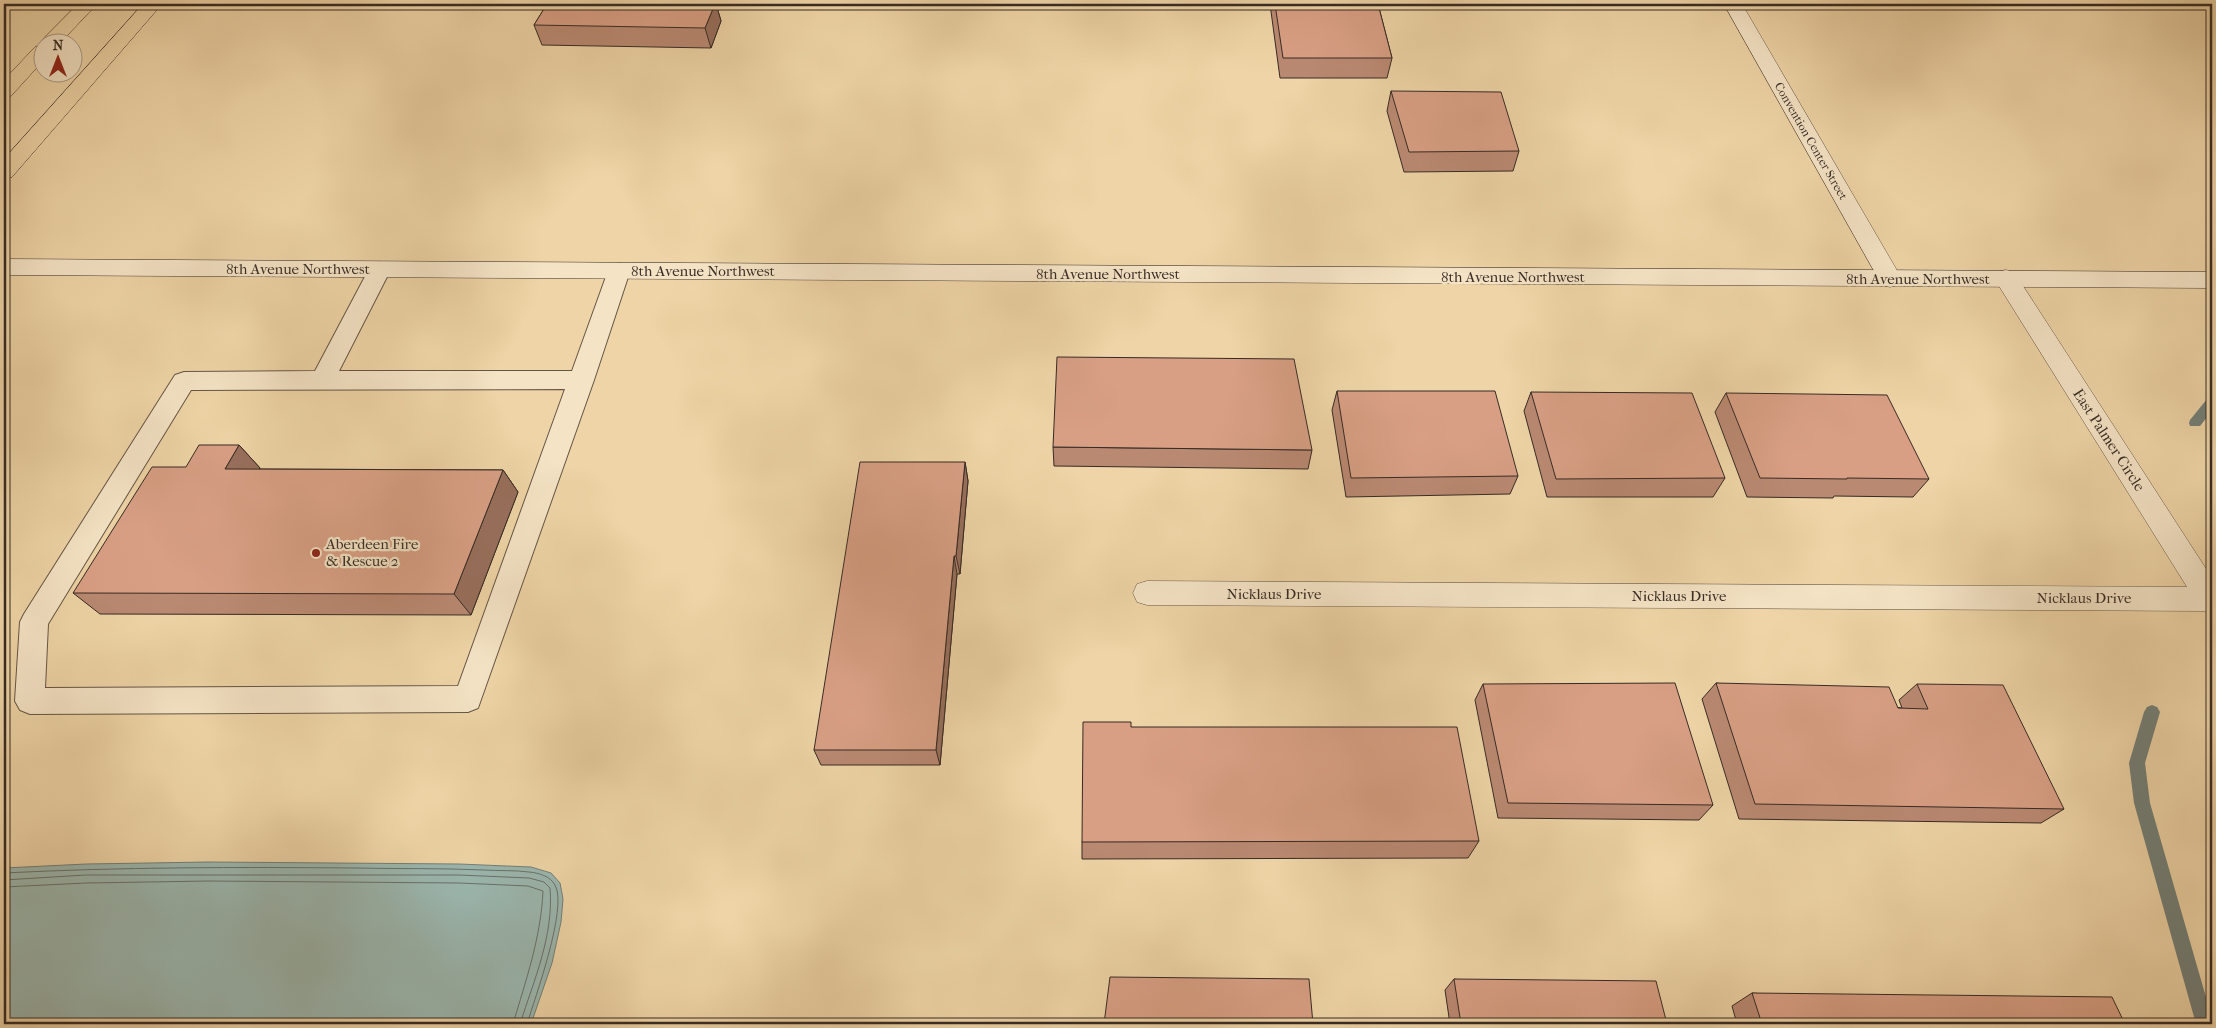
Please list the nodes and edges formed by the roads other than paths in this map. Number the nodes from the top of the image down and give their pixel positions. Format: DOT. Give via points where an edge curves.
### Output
graph roads {
  1 [pos="88,4"];
  2 [pos="153,4"];
  3 [pos="1733,4"];
  4 [pos="61,32"];
  5 [pos="32,63"];
  6 [pos="4,92"];
  7 [pos="4,172"];
  8 [pos="4,267"];
  9 [pos="380,269"];
  10 [pos="619,270"];
  11 [pos="2006,278"];
  12 [pos="1890,279"];
  13 [pos="2212,280"];
  14 [pos="322,380"];
  15 [pos="582,380"];
  16 [pos="1147,593"];
  17 [pos="2211,600"];
  1 -- 4 [label="highway"];
  2 -- 7 [label="highway"];
  3 -- 12 [label="main road, Convention Center Street"];
  5 -- 6 [label="highway"];
  8 -- 9 [label="main road, 8th Avenue Northwest"];
  9 -- 10 [label="main road, 8th Avenue Northwest"];
  9 -- 14 [label="lane"];
  10 -- 12 [label="main road, 8th Avenue Northwest"];
  10 -- 15 [label="lane"];
  11 -- 12 [label="main road, 8th Avenue Northwest"];
  11 -- 13 [label="main road, 8th Avenue Northwest"];
  11 -- 17 [label="main road, East Palmer Circle"];
  14 -- 15 [label="lane"];
  14 -- 15 [label="lane" via="184,381 34,622 30,701 468,699"];
  16 -- 17 [label="main road, Nicklaus Drive"];
}
